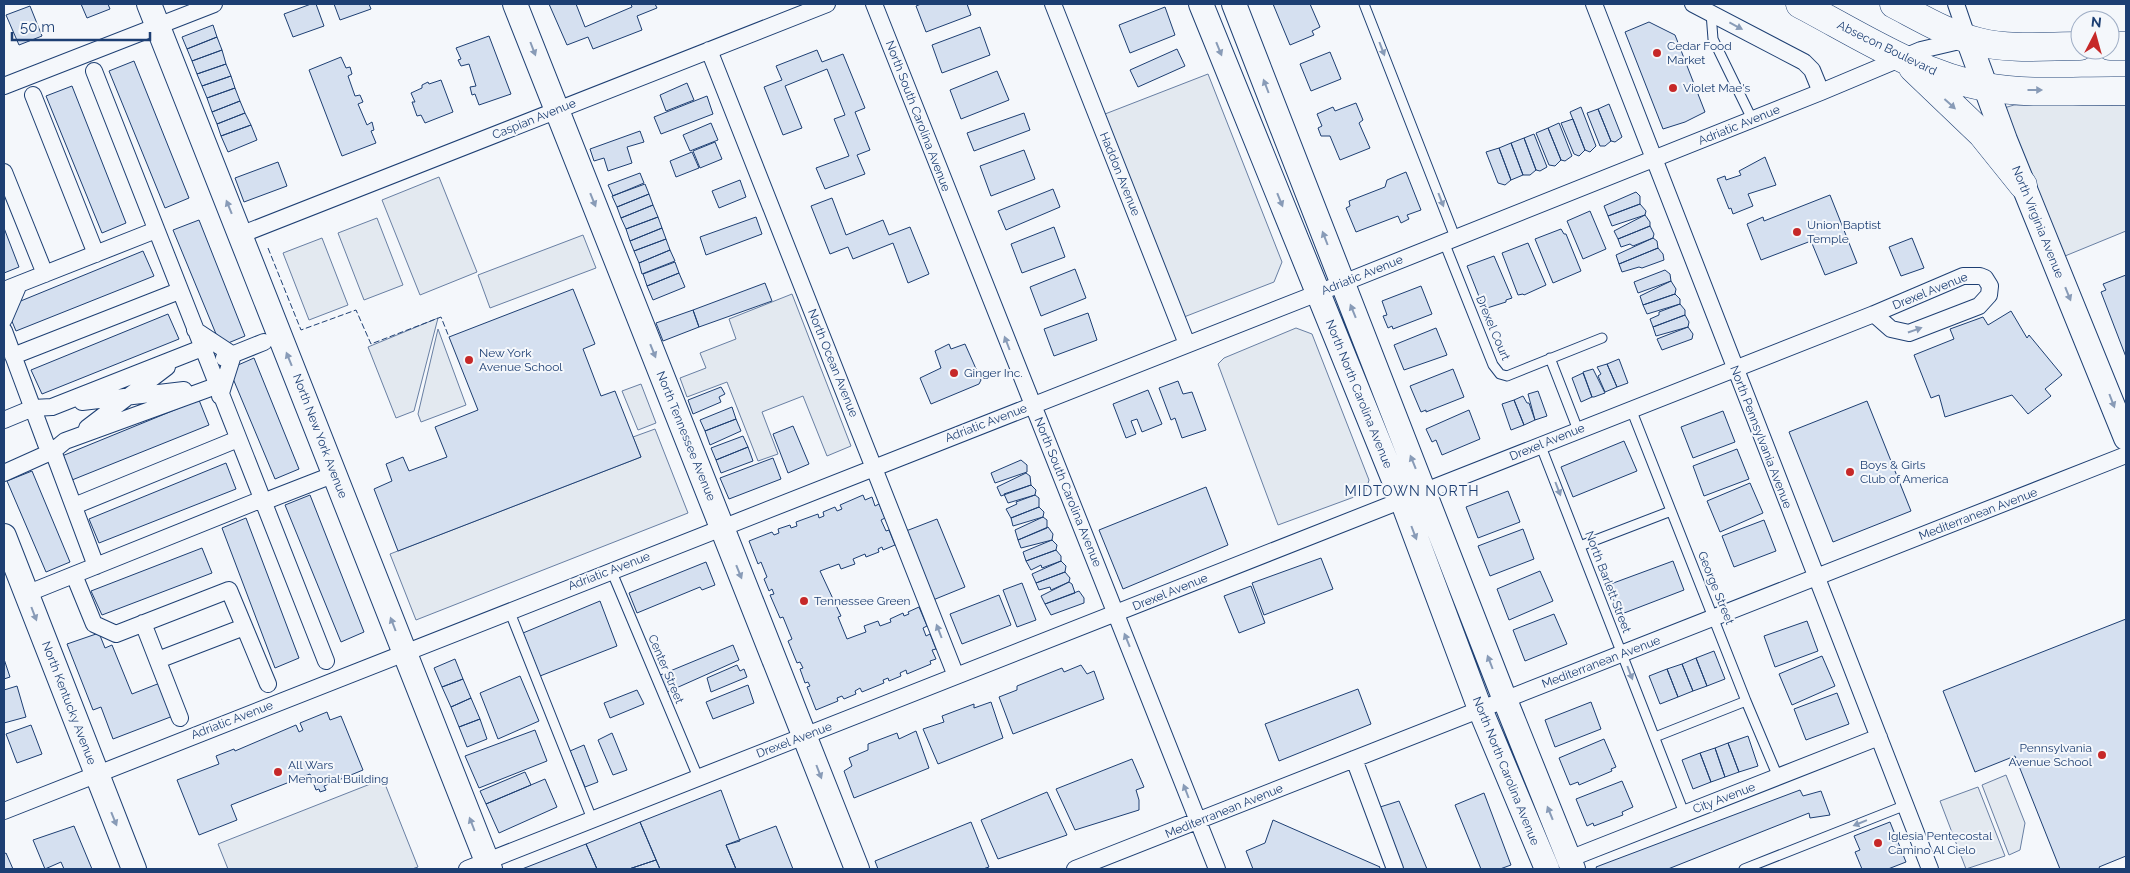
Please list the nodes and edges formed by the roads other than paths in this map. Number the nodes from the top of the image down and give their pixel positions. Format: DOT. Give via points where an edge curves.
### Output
graph roads {
  1 [pos="149,4"];
  2 [pos="214,4"];
  3 [pos="515,4"];
  4 [pos="827,4"];
  5 [pos="874,4"];
  6 [pos="1053,4"];
  7 [pos="1201,4"];
  8 [pos="1234,4"];
  9 [pos="1364,4"];
  10 [pos="1594,4"];
  11 [pos="1693,4"];
  12 [pos="1800,4"];
  13 [pos="1894,4"];
  14 [pos="1956,4"];
  15 [pos="1711,13"];
  16 [pos="158,26"];
  17 [pos="1968,39"];
  18 [pos="2070,46"];
  19 [pos="709,50"];
  20 [pos="1903,58"];
  21 [pos="94,71"];
  22 [pos="4,86"];
  23 [pos="1986,87"];
  24 [pos="2126,90"];
  25 [pos="1821,92"];
  26 [pos="34,94"];
  27 [pos="557,110"];
  28 [pos="1752,120"];
  29 [pos="1655,158"];
  30 [pos="4,172"];
  31 [pos="2023,185"];
  32 [pos="156,230"];
  33 [pos="240,234"];
  34 [pos="1450,240"];
  35 [pos="96,254"];
  36 [pos="38,256"];
  37 [pos="45,274"];
  38 [pos="1342,283"];
  39 [pos="15,286"];
  40 [pos="180,291"];
  41 [pos="1318,293"];
  42 [pos="1874,314"];
  43 [pos="4,319"];
  44 [pos="195,330"];
  45 [pos="4,331"];
  46 [pos="1602,338"];
  47 [pos="264,342"];
  48 [pos="1187,344"];
  49 [pos="202,348"];
  50 [pos="184,355"];
  51 [pos="233,355"];
  52 [pos="13,356"];
  53 [pos="1550,358"];
  54 [pos="208,364"];
  55 [pos="1734,367"];
  56 [pos="216,389"];
  57 [pos="129,396"];
  58 [pos="60,404"];
  59 [pos="1032,405"];
  60 [pos="33,408"];
  61 [pos="1631,409"];
  62 [pos="4,420"];
  63 [pos="1578,430"];
  64 [pos="73,438"];
  65 [pos="2126,438"];
  66 [pos="238,439"];
  67 [pos="1540,444"];
  68 [pos="53,451"];
  69 [pos="2126,455"];
  70 [pos="875,466"];
  71 [pos="4,473"];
  72 [pos="335,474"];
  73 [pos="1425,490"];
  74 [pos="1402,500"];
  75 [pos="263,502"];
  76 [pos="74,506"];
  77 [pos="1671,511"];
  78 [pos="721,527"];
  79 [pos="4,536"];
  80 [pos="1580,546"];
  81 [pos="96,566"];
  82 [pos="9,567"];
  83 [pos="611,570"];
  84 [pos="74,575"];
  85 [pos="1816,577"];
  86 [pos="36,590"];
  87 [pos="509,610"];
  88 [pos="1116,613"];
  89 [pos="1714,617"];
  90 [pos="143,623"];
  91 [pos="244,627"];
  92 [pos="404,652"];
  93 [pos="1622,654"];
  94 [pos="158,660"];
  95 [pos="326,661"];
  96 [pos="956,676"];
  97 [pos="268,684"];
  98 [pos="1504,700"];
  99 [pos="1746,701"];
  100 [pos="1480,709"];
  101 [pos="180,718"];
  102 [pos="804,736"];
  103 [pos="1655,736"];
  104 [pos="1879,737"];
  105 [pos="1354,759"];
  106 [pos="96,774"];
  107 [pos="698,777"];
  108 [pos="1778,777"];
  109 [pos="1906,805"];
  110 [pos="4,811"];
  111 [pos="1684,813"];
  112 [pos="592,819"];
  113 [pos="1198,821"];
  114 [pos="1571,864"];
  115 [pos="481,867"];
  116 [pos="1084,868"];
  117 [pos="134,869"];
  118 [pos="857,869"];
  119 [pos="1217,869"];
  120 [pos="1395,869"];
  121 [pos="1547,869"];
  122 [pos="1746,869"];
  123 [pos="1929,869"];
  1 -- 16 [label="street, North New York Avenue"];
  2 -- 16 [label="street"];
  3 -- 27 [label="street, North Tennessee Avenue, one-way"];
  4 -- 19 [label="street, Caspian Avenue"];
  59 -- 5 [label="street, North South Carolina Avenue, one-way"];
  6 -- 48 [label="street, Haddon Avenue"];
  7 -- 41 [label="street, North North Carolina Avenue, one-way"];
  38 -- 8 [label="street, North North Carolina Avenue, one-way"];
  9 -- 34 [label="lane, one-way"];
  10 -- 29 [label="street, North Pennsylvania Avenue"];
  11 -- 15 [label="street"];
  12 -- 20 [label="highway, Absecon Boulevard"];
  13 -- 17 [label="highway"];
  14 -- 17 [label="street, North Virginia Avenue"];
  15 -- 25 [label="street, one-way" via="1804,62 1812,70"];
  15 -- 28 [label="lane" via="1713,39"];
  16 -- 22 [label="street"];
  33 -- 16 [label="street, North New York Avenue, one-way"];
  17 -- 18 [label="highway" via="2002,45"];
  17 -- 20 [label="street, Adriatic Avenue" via="1938,45"];
  17 -- 23 [label="street, North Virginia Avenue"];
  19 -- 27 [label="street, Caspian Avenue"];
  19 -- 70 [label="street, North Ocean Avenue"];
  20 -- 23 [label="highway, Absecon Boulevard" via="1943,75"];
  20 -- 25 [label="street, Adriatic Avenue"];
  20 -- 31 [label="highway, one-way" via="1982,134"];
  21 -- 32 [label="street"];
  23 -- 24 [label="highway, Absecon Boulevard, one-way"];
  23 -- 31 [label="street, North Virginia Avenue"];
  25 -- 28 [label="street, Adriatic Avenue"];
  26 -- 35 [label="street"];
  27 -- 33 [label="street, Caspian Avenue"];
  27 -- 78 [label="street, North Tennessee Avenue, one-way"];
  28 -- 29 [label="street, Adriatic Avenue"];
  29 -- 34 [label="street, Adriatic Avenue"];
  29 -- 55 [label="street, North Pennsylvania Avenue"];
  30 -- 36 [label="street"];
  31 -- 65 [label="street, North Virginia Avenue, one-way"];
  32 -- 35 [label="street"];
  32 -- 40 [label="street"];
  72 -- 33 [label="street, North New York Avenue, one-way"];
  34 -- 38 [label="street, Adriatic Avenue"];
  34 -- 53 [label="lane, Drexel Court" via="1493,365 1500,374 1507,376"];
  35 -- 37 [label="street"];
  36 -- 37 [label="street"];
  36 -- 39 [label="street"];
  37 -- 39 [label="street"];
  38 -- 41 [label="street, Adriatic Avenue"];
  73 -- 38 [label="street, North North Carolina Avenue, one-way"];
  39 -- 43 [label="street"];
  40 -- 44 [label="street"];
  40 -- 52 [label="street"];
  41 -- 48 [label="street, Adriatic Avenue"];
  41 -- 74 [label="street, North North Carolina Avenue"];
  42 -- 42 [label="street, Drexel Avenue, one-way" via="1891,329 1909,333 1979,306 1989,295 1990,286 1986,278 1963,276"];
  42 -- 55 [label="street, Drexel Avenue"];
  44 -- 49 [label="street"];
  44 -- 51 [label="street"];
  45 -- 52 [label="street"];
  46 -- 53 [label="lane, Drexel Court"];
  47 -- 51 [label="street"];
  48 -- 59 [label="street, Adriatic Avenue"];
  49 -- 50 [label="street"];
  49 -- 54 [label="street"];
  50 -- 57 [label="street"];
  50 -- 58 [label="street"];
  51 -- 54 [label="street"];
  51 -- 56 [label="street"];
  52 -- 60 [label="street"];
  53 -- 63 [label="lane"];
  54 -- 56 [label="street"];
  55 -- 61 [label="street, Drexel Avenue"];
  55 -- 85 [label="street, North Pennsylvania Avenue"];
  56 -- 57 [label="street"];
  56 -- 64 [label="street"];
  56 -- 66 [label="street"];
  57 -- 58 [label="street"];
  57 -- 64 [label="street"];
  58 -- 60 [label="street"];
  59 -- 70 [label="street, Adriatic Avenue"];
  59 -- 88 [label="street, North South Carolina Avenue"];
  60 -- 62 [label="street"];
  60 -- 68 [label="street" via="46,444"];
  61 -- 63 [label="street, Drexel Avenue"];
  61 -- 77 [label="lane, George Street"];
  63 -- 67 [label="street, Drexel Avenue"];
  64 -- 68 [label="street"];
  66 -- 75 [label="street"];
  66 -- 76 [label="street"];
  67 -- 73 [label="street, Drexel Avenue"];
  67 -- 80 [label="lane, North Barlett Street, one-way"];
  68 -- 71 [label="street"];
  68 -- 76 [label="street"];
  69 -- 85 [label="street, Mediterranean Avenue"];
  70 -- 78 [label="street, Adriatic Avenue"];
  96 -- 70 [label="street, North Ocean Avenue, one-way"];
  72 -- 75 [label="street"];
  92 -- 72 [label="street, North New York Avenue, one-way"];
  73 -- 74 [label="street, Drexel Avenue"];
  98 -- 73 [label="street, North North Carolina Avenue, one-way"];
  74 -- 88 [label="street, Drexel Avenue"];
  74 -- 100 [label="street, North North Carolina Avenue, one-way"];
  75 -- 81 [label="street" via="255,502"];
  75 -- 95 [label="street"];
  76 -- 81 [label="street"];
  77 -- 80 [label="lane"];
  77 -- 89 [label="lane, George Street"];
  78 -- 83 [label="street, Adriatic Avenue"];
  78 -- 102 [label="street, North Tennessee Avenue, one-way"];
  79 -- 82 [label="street, North Kentucky Avenue"];
  80 -- 93 [label="lane, North Barlett Street"];
  81 -- 84 [label="street"];
  82 -- 106 [label="street, North Kentucky Avenue, one-way"];
  83 -- 87 [label="street, Adriatic Avenue"];
  83 -- 107 [label="lane, Center Street"];
  84 -- 86 [label="street"];
  84 -- 90 [label="street" via="94,624 116,634"];
  85 -- 89 [label="street, Mediterranean Avenue"];
  85 -- 104 [label="street, North Pennsylvania Avenue"];
  87 -- 92 [label="street, Adriatic Avenue"];
  87 -- 112 [label="lane"];
  88 -- 96 [label="street, Drexel Avenue"];
  113 -- 88 [label="street, North South Carolina Avenue, one-way"];
  89 -- 93 [label="street, Mediterranean Avenue"];
  89 -- 99 [label="lane, George Street"];
  90 -- 91 [label="street" via="229,590"];
  90 -- 94 [label="street"];
  91 -- 94 [label="street"];
  91 -- 97 [label="street"];
  92 -- 106 [label="street, Adriatic Avenue"];
  115 -- 92 [label="street, North New York Avenue, one-way"];
  93 -- 98 [label="street, Mediterranean Avenue"];
  93 -- 103 [label="lane, North Barlett Street, one-way"];
  94 -- 101 [label="street"];
  96 -- 102 [label="street, Drexel Avenue"];
  98 -- 100 [label="street, Mediterranean Avenue"];
  114 -- 98 [label="street, North North Carolina Avenue, one-way"];
  99 -- 103 [label="lane"];
  99 -- 108 [label="lane, George Street"];
  100 -- 105 [label="street, Mediterranean Avenue"];
  100 -- 121 [label="street, North North Carolina Avenue"];
  102 -- 107 [label="street, Drexel Avenue"];
  102 -- 118 [label="street, North Tennessee Avenue, one-way"];
  103 -- 111 [label="lane, North Barlett Street"];
  104 -- 108 [label="street, City Avenue"];
  104 -- 109 [label="street, North Pennsylvania Avenue"];
  105 -- 113 [label="street, Mediterranean Avenue"];
  105 -- 120 [label="street"];
  106 -- 110 [label="street, Adriatic Avenue"];
  106 -- 117 [label="street, North Kentucky Avenue, one-way"];
  107 -- 112 [label="street, Drexel Avenue"];
  108 -- 111 [label="street, City Avenue"];
  109 -- 122 [label="lane, one-way"];
  109 -- 123 [label="street, North Pennsylvania Avenue"];
  111 -- 114 [label="street, City Avenue"];
  112 -- 115 [label="street, Drexel Avenue"];
  113 -- 116 [label="street, Mediterranean Avenue"];
  113 -- 119 [label="street, North South Carolina Avenue"];
}
